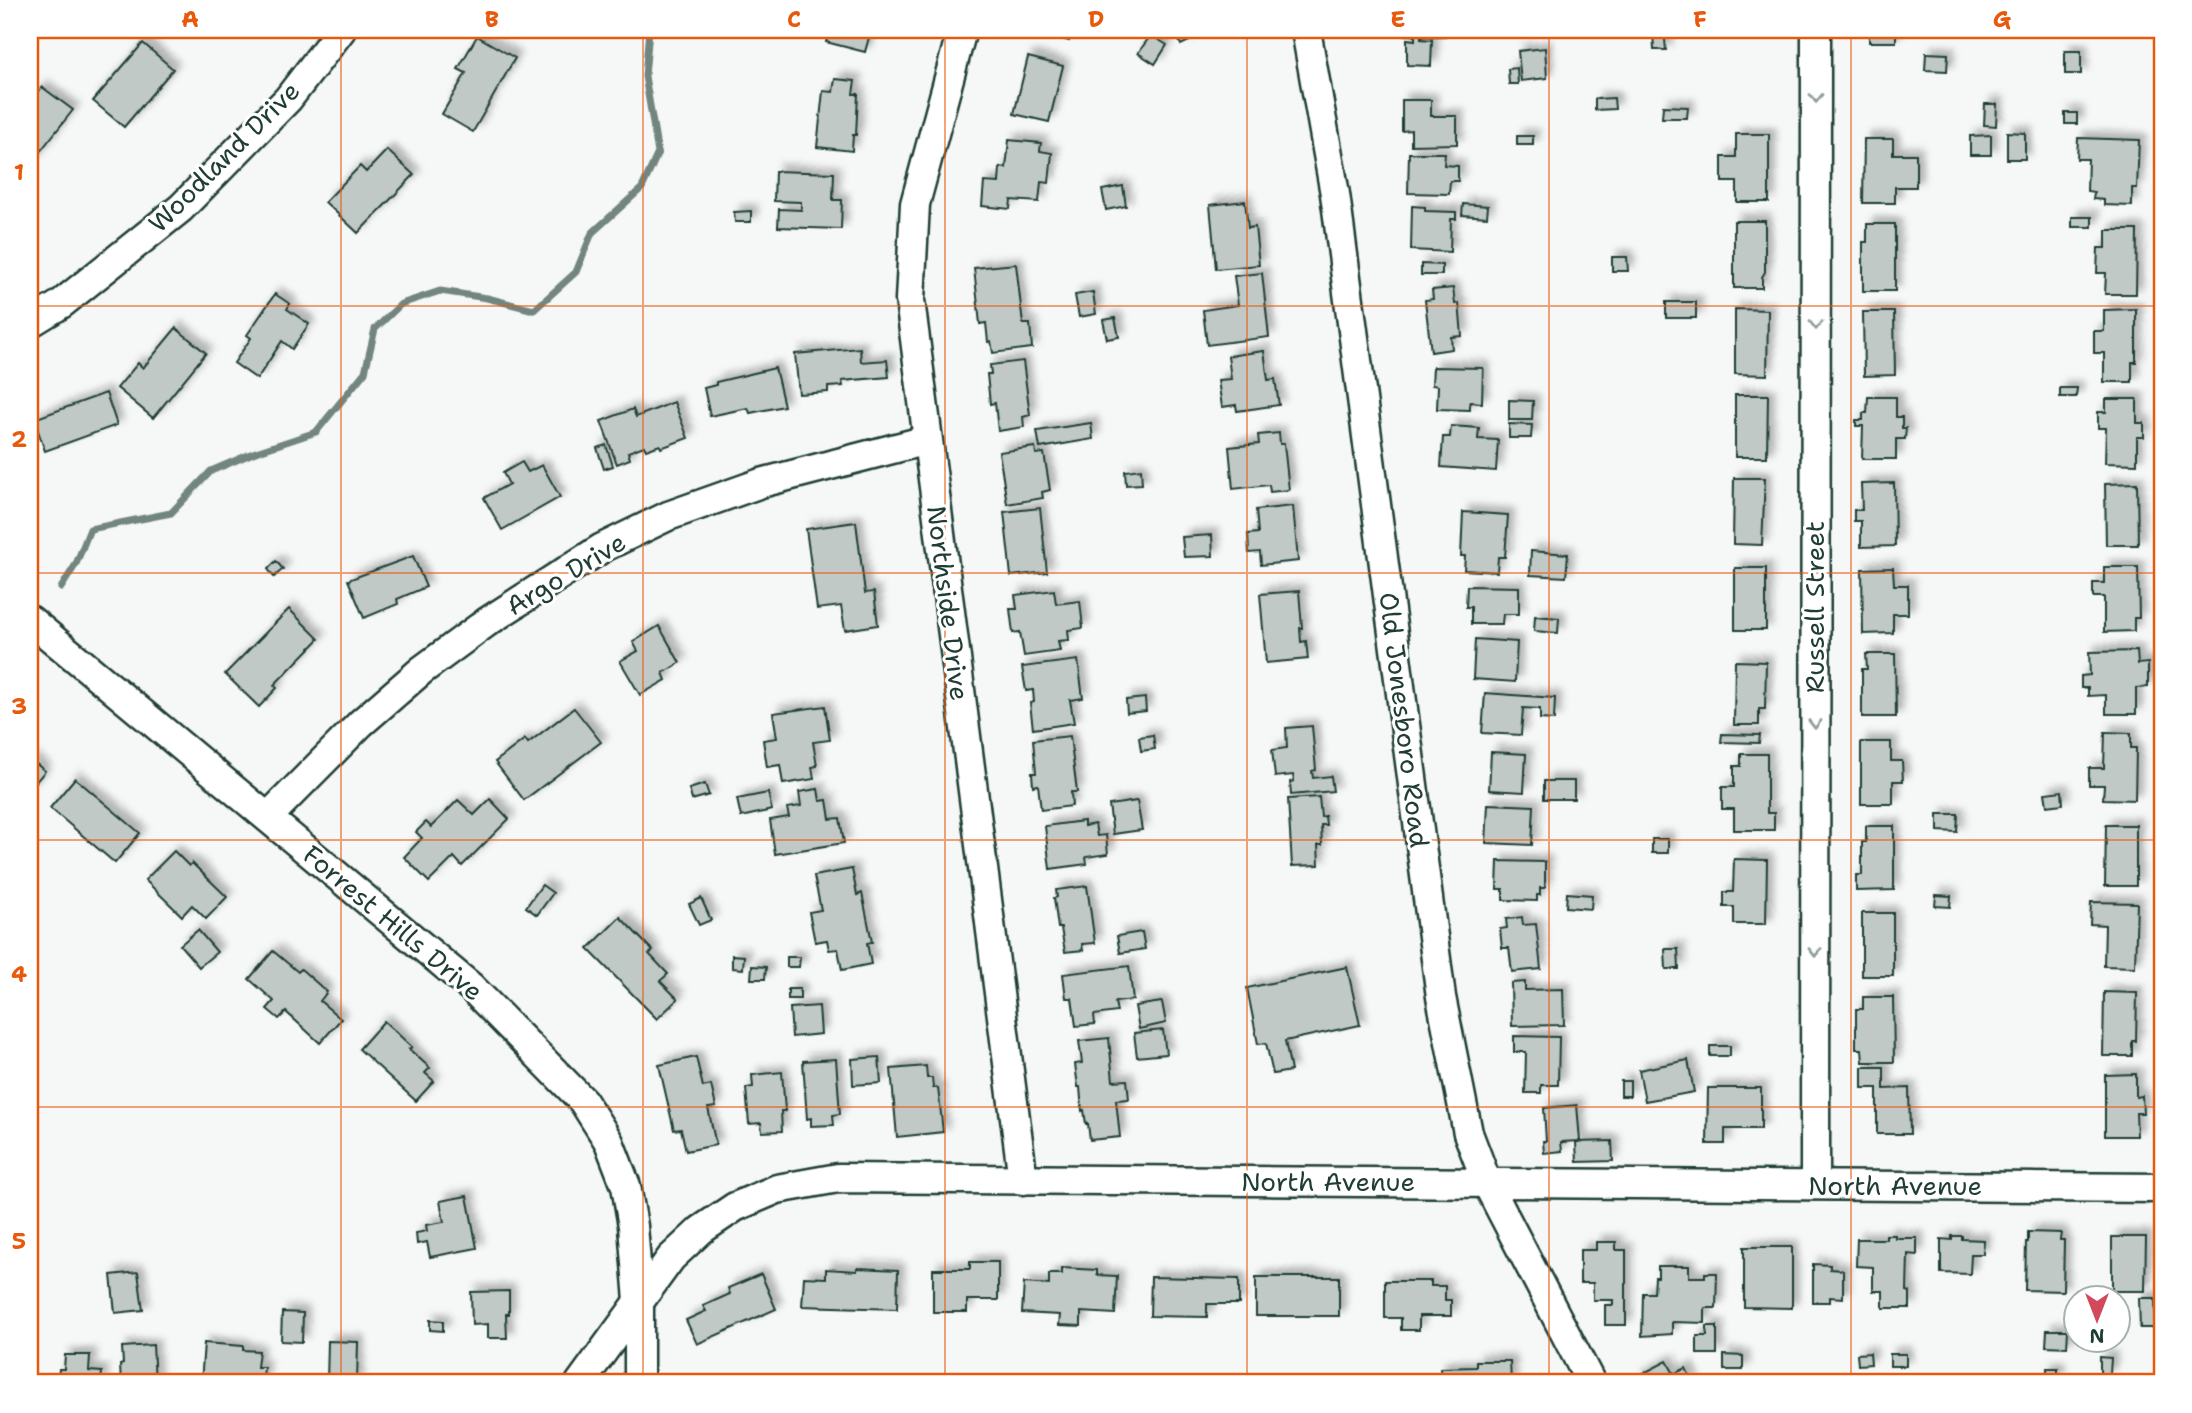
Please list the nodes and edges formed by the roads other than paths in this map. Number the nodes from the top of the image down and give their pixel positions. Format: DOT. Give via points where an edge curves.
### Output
graph roads {
  1 [pos="341,30"];
  2 [pos="961,30"];
  3 [pos="1306,30"];
  4 [pos="1816,30"];
  5 [pos="30,323"];
  6 [pos="927,440"];
  7 [pos="30,620"];
  8 [pos="268,817"];
  9 [pos="1023,1180"];
  10 [pos="1487,1183"];
  11 [pos="1815,1185"];
  12 [pos="2162,1188"];
  13 [pos="639,1301"];
  14 [pos="580,1383"];
  15 [pos="639,1383"];
  16 [pos="1591,1383"];
  1 -- 5 [label="street, Woodland Drive" via="288,99 181,208 61,304"];
  2 -- 6 [label="street, Northside Drive" via="915,204 910,300"];
  3 -- 10 [label="street, Old Jonesboro Road" via="1335,194 1441,997 1468,1133"];
  4 -- 11 [label="street, Russell Street, one-way"];
  6 -- 8 [label="street, Argo Drive" via="761,482 668,516 602,548 422,670 361,723"];
  6 -- 9 [label="street, Northside Drive"];
  7 -- 8 [label="street, Forrest Hills Drive"];
  8 -- 13 [label="street, Forrest Hills Drive" via="471,986 583,1101 608,1142 626,1186"];
  9 -- 10 [label="street, North Avenue"];
  9 -- 13 [label="street, North Avenue" via="838,1178 777,1189 735,1207 701,1230 671,1258"];
  10 -- 11 [label="street, North Avenue"];
  10 -- 16 [label="street, Old Jonesboro Road"];
  11 -- 12 [label="street, North Avenue"];
  13 -- 14 [label="street, North Avenue"];
  13 -- 15 [label="street, Forrest Hills Drive"];
}
